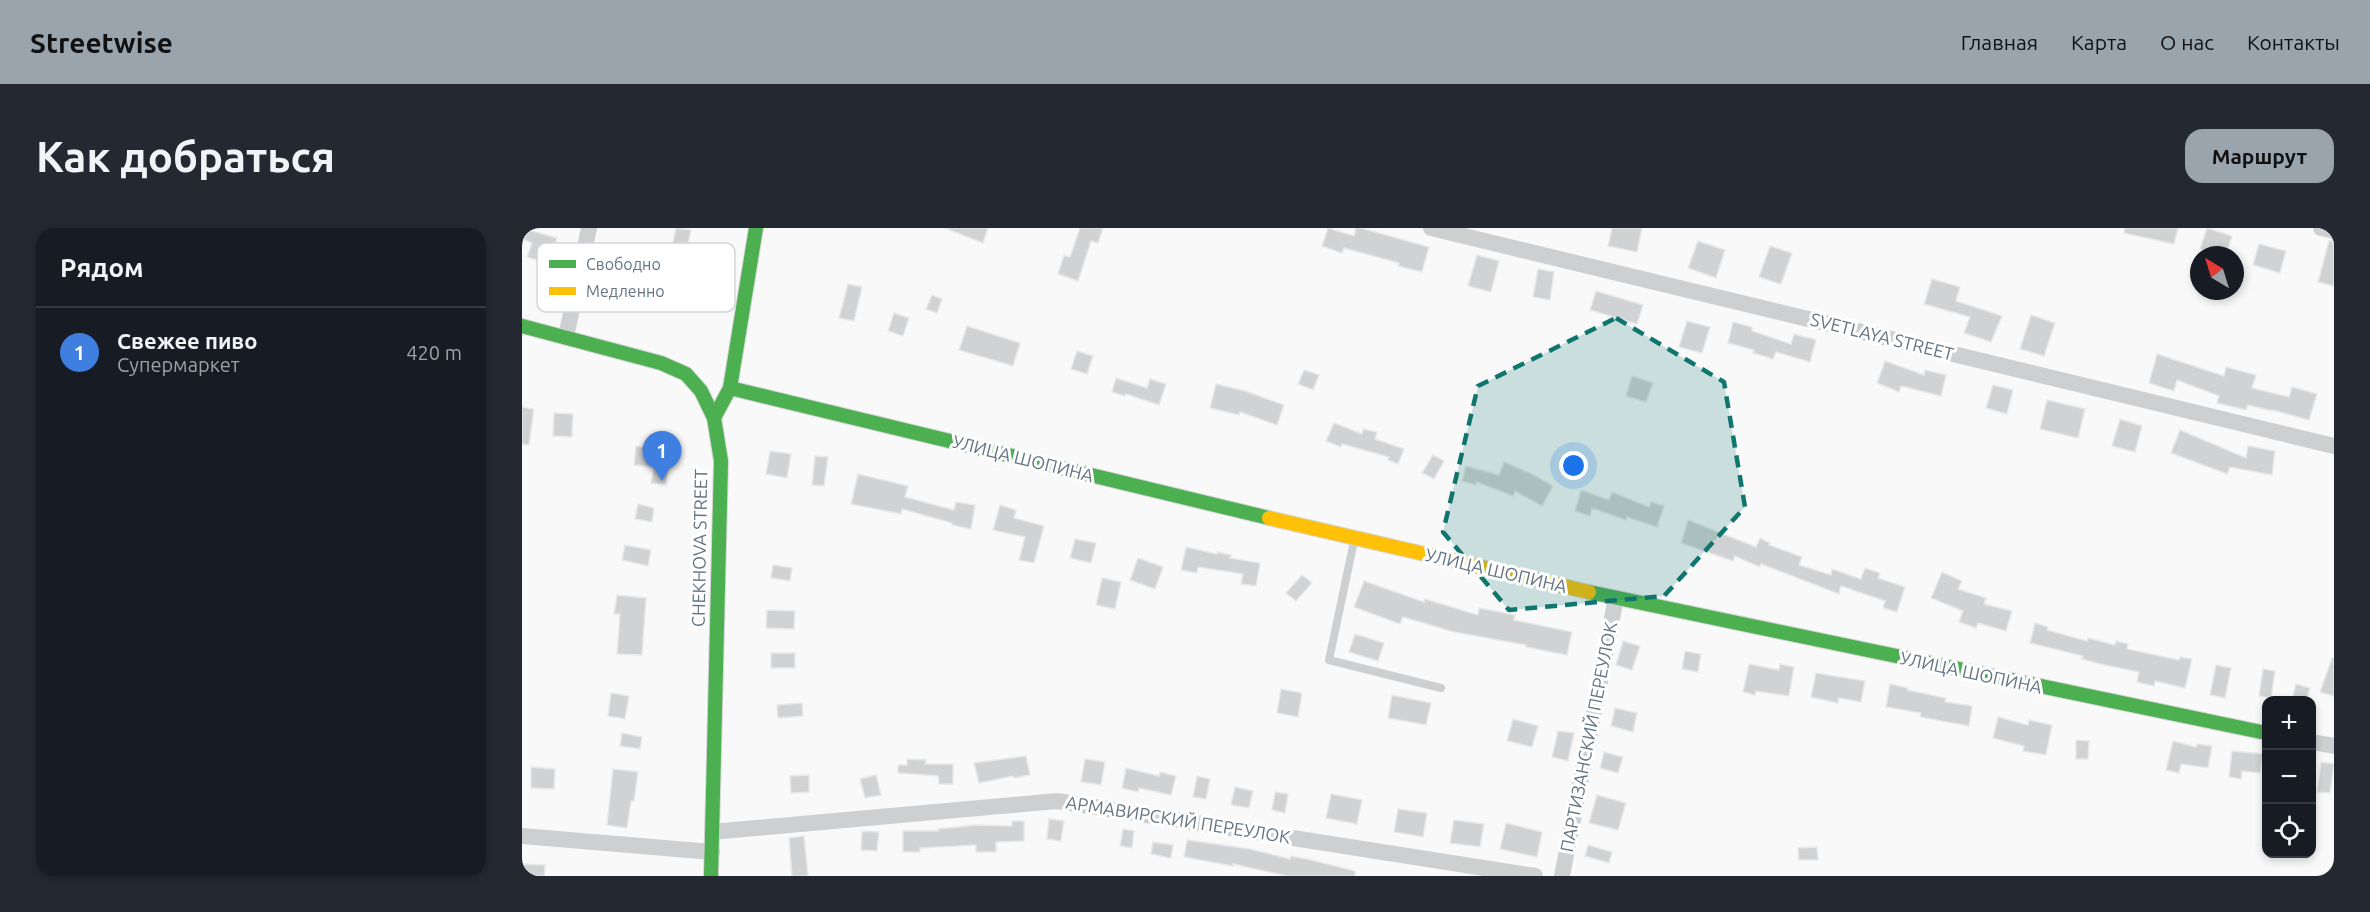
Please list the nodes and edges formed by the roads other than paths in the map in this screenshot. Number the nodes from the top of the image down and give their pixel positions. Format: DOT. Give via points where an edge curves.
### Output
graph roads {
  1 [pos="589,228"];
  2 [pos="756,228"];
  3 [pos="1431,228"];
  4 [pos="2321,228"];
  5 [pos="2334,231"];
  6 [pos="586,243"];
  7 [pos="571,312"];
  8 [pos="522,326"];
  9 [pos="566,337"];
  10 [pos="730,387"];
  11 [pos="714,418"];
  12 [pos="2334,446"];
  13 [pos="1354,539"];
  14 [pos="1616,598"];
  15 [pos="1441,688"];
  16 [pos="2262,732"];
  17 [pos="2316,743"];
  18 [pos="2334,746"];
  19 [pos="712,832"];
  20 [pos="522,836"];
  21 [pos="711,852"];
  22 [pos="711,876"];
  23 [pos="1535,876"];
  24 [pos="1562,876"];
  1 -- 6 [label="street"];
  2 -- 10 [label="street"];
  3 -- 12 [label="street, SVETLAYA STREET"];
  4 -- 5 [label="street"];
  7 -- 9 [label="street"];
  8 -- 9 [label="street"];
  9 -- 11 [label="street" via="661,363 686,374"];
  10 -- 11 [label="street"];
  10 -- 13 [label="street, УЛИЦА ШОПИНА"];
  11 -- 19 [label="street, CHEKHOVA STREET" via="721,461"];
  13 -- 14 [label="street, УЛИЦА ШОПИНА"];
  13 -- 15 [label="lane" via="1329,660"];
  14 -- 16 [label="street, УЛИЦА ШОПИНА"];
  14 -- 24 [label="street, ПАРТИЗАНСКИЙ ПЕРЕУЛОК"];
  17 -- 18 [label="street"];
  19 -- 21 [label="street, CHEKHOVA STREET"];
  19 -- 23 [label="street, АРМАВИРСКИЙ ПЕРЕУЛОК" via="1057,801"];
  20 -- 21 [label="street"];
  21 -- 22 [label="street, CHEKHOVA STREET"];
}
